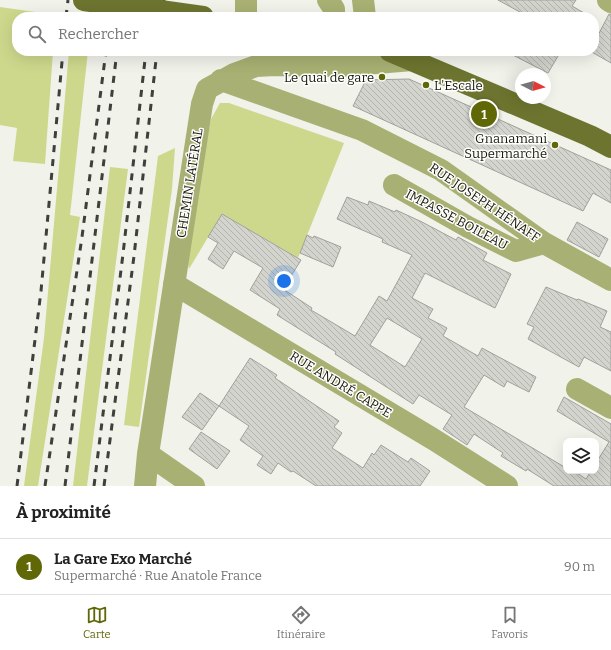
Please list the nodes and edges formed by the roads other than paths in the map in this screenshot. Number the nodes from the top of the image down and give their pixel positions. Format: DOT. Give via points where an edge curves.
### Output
graph roads {
  1 [pos="84,0"];
  2 [pos="246,0"];
  3 [pos="328,0"];
  4 [pos="363,0"];
  5 [pos="608,0"];
  6 [pos="611,2"];
  7 [pos="168,12"];
  8 [pos="246,12"];
  9 [pos="334,12"];
  10 [pos="364,12"];
  11 [pos="402,56"];
  12 [pos="412,60"];
  13 [pos="221,80"];
  14 [pos="611,147"];
  15 [pos="394,185"];
  16 [pos="544,243"];
  17 [pos="611,280"];
  18 [pos="174,284"];
  19 [pos="577,389"];
  20 [pos="611,408"];
  21 [pos="148,454"];
  22 [pos="145,486"];
  23 [pos="194,486"];
  24 [pos="507,486"];
  1 -- 7 [label="main road, bridge"];
  2 -- 8 [label="street"];
  3 -- 9 [label="street"];
  4 -- 10 [label="street"];
  5 -- 6 [label="street"];
  11 -- 12 [label="main road"];
  12 -- 13 [label="street, CHEMIN LATÉRAL" via="342,66 256,66"];
  12 -- 14 [label="main road"];
  13 -- 16 [label="street, RUE JOSEPH HÉNAFF" via="362,130 441,170"];
  13 -- 18 [label="street, CHEMIN LATÉRAL" via="208,89 202,104"];
  15 -- 16 [label="street, IMPASSE BOILEAU" via="516,251"];
  16 -- 17 [label="street, RUE JOSEPH HÉNAFF"];
  18 -- 21 [label="street, CHEMIN LATÉRAL"];
  18 -- 24 [label="street, RUE ANDRÉ CAPPE"];
  19 -- 20 [label="street"];
  21 -- 22 [label="street, CHEMIN LATÉRAL"];
  21 -- 23 [label="street"];
}
